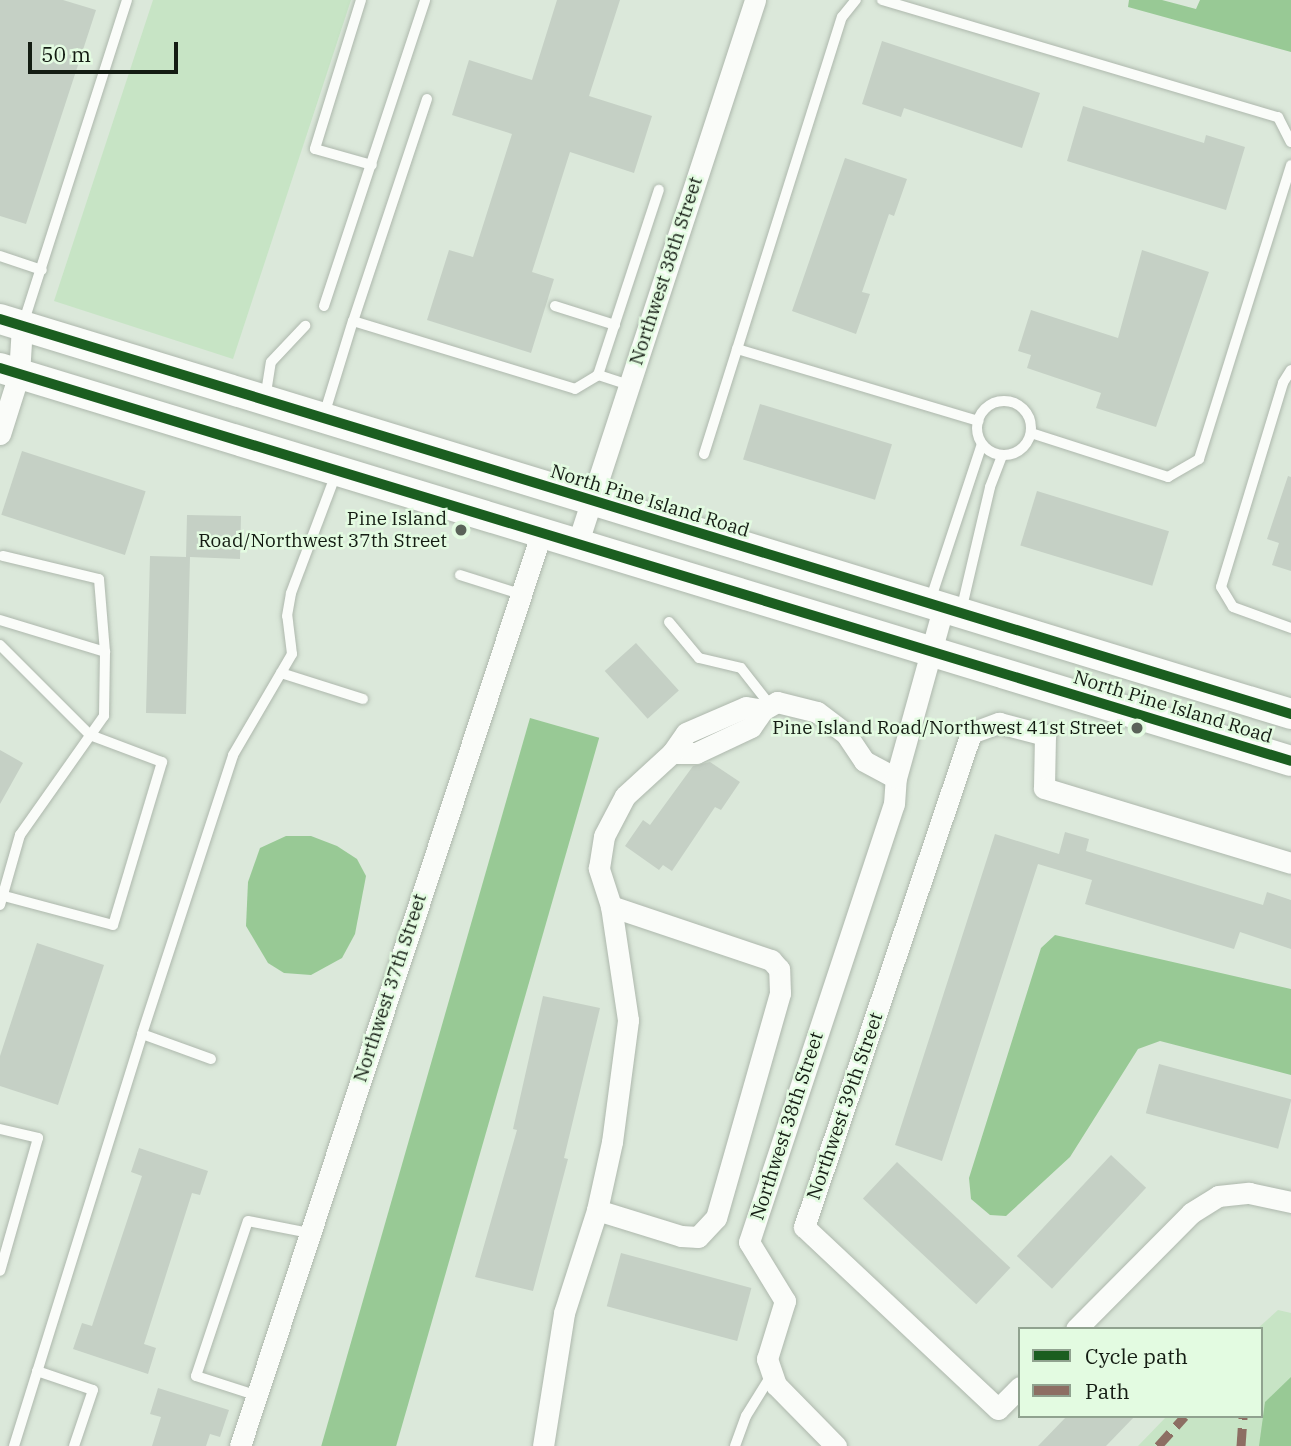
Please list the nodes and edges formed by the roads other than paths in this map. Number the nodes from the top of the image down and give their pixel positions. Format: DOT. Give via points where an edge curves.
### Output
graph roads {
  1 [pos="127,0"];
  2 [pos="361,0"];
  3 [pos="425,0"];
  4 [pos="755,0"];
  5 [pos="856,0"];
  6 [pos="881,0"];
  7 [pos="427,99"];
  8 [pos="1291,142"];
  9 [pos="372,165"];
  10 [pos="1291,165"];
  11 [pos="659,190"];
  12 [pos="0,256"];
  13 [pos="42,270"];
  14 [pos="324,306"];
  15 [pos="555,306"];
  16 [pos="353,321"];
  17 [pos="11,323"];
  18 [pos="615,325"];
  19 [pos="305,326"];
  20 [pos="737,349"];
  21 [pos="6,366"];
  22 [pos="1291,370"];
  23 [pos="598,375"];
  24 [pos="629,385"];
  25 [pos="264,402"];
  26 [pos="323,419"];
  27 [pos="978,421"];
  28 [pos="1031,433"];
  29 [pos="0,434"];
  30 [pos="982,444"];
  31 [pos="704,454"];
  32 [pos="1002,455"];
  33 [pos="338,468"];
  34 [pos="591,501"];
  35 [pos="542,531"];
  36 [pos="578,542"];
  37 [pos="3,556"];
  38 [pos="460,575"];
  39 [pos="520,594"];
  40 [pos="944,608"];
  41 [pos="0,620"];
  42 [pos="669,622"];
  43 [pos="1291,628"];
  44 [pos="0,645"];
  45 [pos="932,650"];
  46 [pos="105,652"];
  47 [pos="281,673"];
  48 [pos="363,699"];
  49 [pos="766,707"];
  50 [pos="1291,713"];
  51 [pos="90,735"];
  52 [pos="1291,761"];
  53 [pos="896,778"];
  54 [pos="1291,863"];
  55 [pos="1,898"];
  56 [pos="611,906"];
  57 [pos="142,1034"];
  58 [pos="211,1059"];
  59 [pos="0,1129"];
  60 [pos="1291,1202"];
  61 [pos="597,1210"];
  62 [pos="309,1233"];
  63 [pos="0,1271"];
  64 [pos="1078,1327"];
  65 [pos="37,1371"];
  66 [pos="772,1374"];
  67 [pos="1018,1389"];
  68 [pos="255,1395"];
  69 [pos="14,1446"];
  70 [pos="74,1446"];
  71 [pos="240,1446"];
  72 [pos="543,1446"];
  73 [pos="735,1446"];
  74 [pos="836,1446"];
  1 -- 13 [label="lane"];
  2 -- 9 [label="lane" via="315,149"];
  3 -- 9 [label="lane"];
  4 -- 24 [label="street, Northwest 38th Street"];
  5 -- 20 [label="lane" via="842,18"];
  6 -- 8 [label="lane" via="1279,117"];
  7 -- 16 [label="lane"];
  9 -- 14 [label="lane"];
  10 -- 28 [label="lane" via="1199,459 1168,477"];
  11 -- 18 [label="lane"];
  12 -- 13 [label="lane"];
  13 -- 17 [label="lane"];
  15 -- 18 [label="lane"];
  16 -- 23 [label="lane" via="575,388"];
  16 -- 26 [label="lane"];
  17 -- 21 [label="street"];
  17 -- 25 [label="main road, North Pine Island Road"];
  18 -- 23 [label="lane"];
  19 -- 25 [label="lane" via="271,362"];
  20 -- 27 [label="lane"];
  20 -- 31 [label="lane"];
  21 -- 29 [label="street"];
  21 -- 33 [label="main road, North Pine Island Road"];
  22 -- 43 [label="lane" via="1283,383 1221,587 1233,607"];
  23 -- 24 [label="lane"];
  24 -- 34 [label="street, Northwest 38th Street"];
  25 -- 26 [label="main road, North Pine Island Road"];
  26 -- 34 [label="main road, North Pine Island Road"];
  27 -- 28 [label="lane" via="996,402 1014,403 1028,415"];
  27 -- 30 [label="lane"];
  28 -- 32 [label="lane" via="1023,447"];
  30 -- 32 [label="lane"];
  30 -- 40 [label="lane"];
  32 -- 40 [label="lane"];
  33 -- 35 [label="main road, North Pine Island Road"];
  33 -- 47 [label="lane" via="291,593 286,616 292,654"];
  34 -- 36 [label="street, Northwest 38th Street"];
  34 -- 40 [label="main road, North Pine Island Road"];
  35 -- 36 [label="main road, North Pine Island Road"];
  35 -- 39 [label="street, Northwest 37th Street"];
  36 -- 45 [label="main road, North Pine Island Road"];
  37 -- 46 [label="lane" via="99,579"];
  38 -- 39 [label="lane"];
  39 -- 62 [label="street, Northwest 37th Street"];
  40 -- 45 [label="street, Northwest 38th Street"];
  40 -- 50 [label="main road, North Pine Island Road"];
  41 -- 46 [label="lane"];
  42 -- 49 [label="lane" via="699,659 741,668"];
  44 -- 51 [label="lane"];
  45 -- 52 [label="main road, North Pine Island Road"];
  45 -- 53 [label="street, Northwest 38th Street"];
  46 -- 51 [label="lane" via="104,716"];
  47 -- 48 [label="lane"];
  47 -- 57 [label="lane" via="233,755"];
  49 -- 53 [label="street" via="777,702 817,712 846,734 864,761"];
  49 -- 56 [label="street" via="751,727 696,753 672,753 625,796 604,836 599,868"];
  51 -- 55 [label="lane" via="20,835"];
  51 -- 55 [label="lane" via="162,762 113,925"];
  53 -- 66 [label="street, Northwest 38th Street" via="894,804 749,1241 785,1301 767,1359"];
  54 -- 67 [label="street, Northwest 39th Street" via="1044,788 1045,735 999,723 971,733 804,1227 998,1409"];
  56 -- 61 [label="street" via="628,1020 612,1142"];
  56 -- 61 [label="street, Northwest 38th Street" via="772,960 779,969 780,993 716,1218 698,1237 681,1236"];
  57 -- 58 [label="lane"];
  57 -- 65 [label="lane"];
  59 -- 63 [label="lane" via="38,1138"];
  60 -- 64 [label="street" via="1249,1193 1218,1196 1191,1213"];
  61 -- 72 [label="street" via="564,1313"];
  62 -- 68 [label="street, Northwest 37th Street"];
  62 -- 68 [label="lane" via="248,1221 196,1376"];
  65 -- 69 [label="lane"];
  65 -- 70 [label="lane" via="93,1390"];
  66 -- 73 [label="lane" via="746,1416"];
  66 -- 74 [label="street" via="776,1385"];
  68 -- 71 [label="street, Northwest 37th Street"];
}
